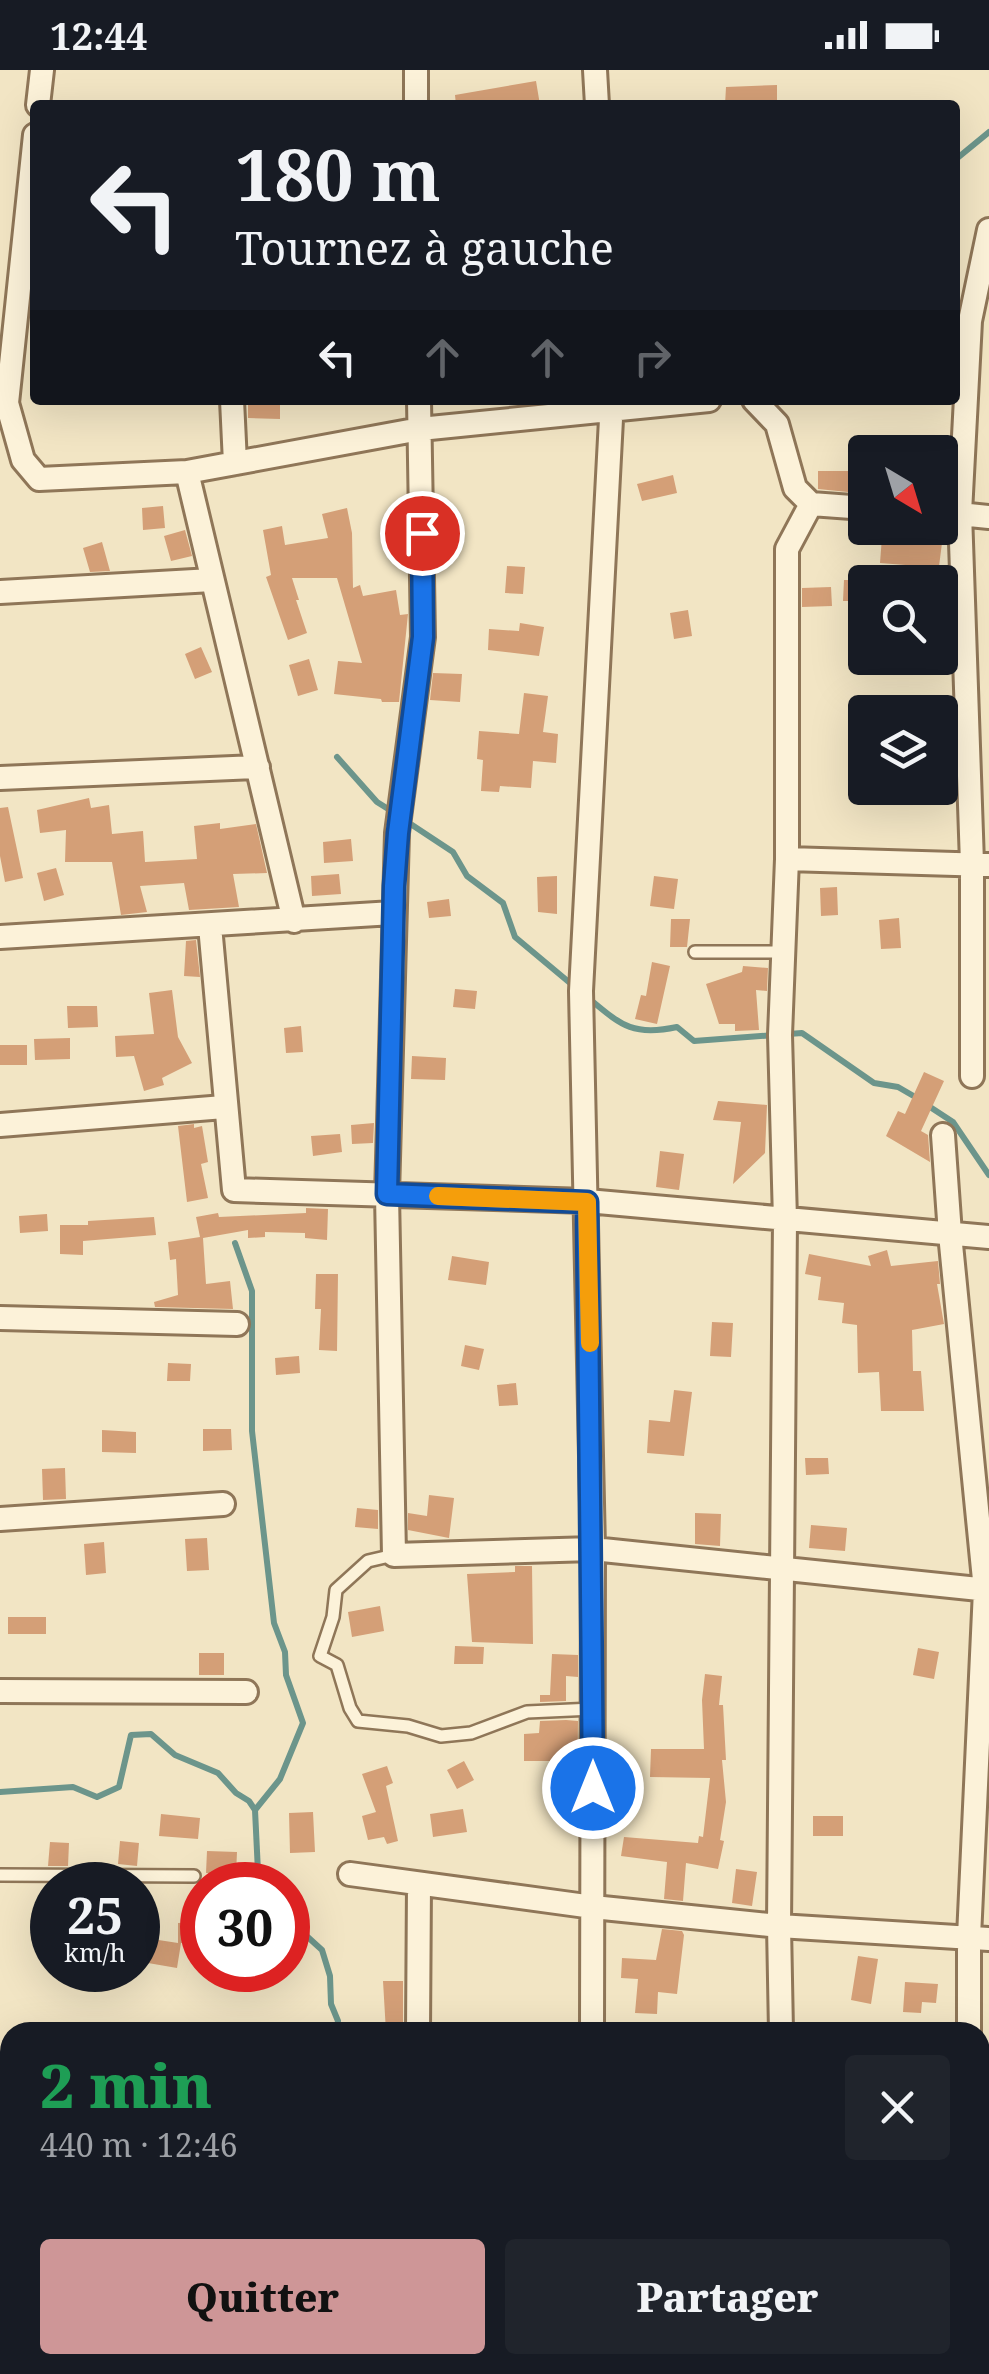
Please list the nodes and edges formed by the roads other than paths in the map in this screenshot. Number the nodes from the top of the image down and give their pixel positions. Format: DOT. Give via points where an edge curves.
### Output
graph roads {
  1 [pos="42,70"];
  2 [pos="416,70"];
  3 [pos="595,70"];
  4 [pos="39,100"];
  5 [pos="416,100"];
  6 [pos="597,100"];
  7 [pos="30,179"];
  8 [pos="989,230"];
  9 [pos="971,321"];
  10 [pos="4,403"];
  11 [pos="232,405"];
  12 [pos="419,405"];
  13 [pos="604,405"];
  14 [pos="612,405"];
  15 [pos="760,405"];
  16 [pos="420,429"];
  17 [pos="958,439"];
  18 [pos="234,464"];
  19 [pos="187,472"];
  20 [pos="810,504"];
  21 [pos="848,507"];
  22 [pos="958,513"];
  23 [pos="989,517"];
  24 [pos="953,545"];
  25 [pos="212,580"];
  26 [pos="0,592"];
  27 [pos="258,767"];
  28 [pos="0,778"];
  29 [pos="787,858"];
  30 [pos="980,864"];
  31 [pos="393,913"];
  32 [pos="294,921"];
  33 [pos="210,926"];
  34 [pos="0,937"];
  35 [pos="695,952"];
  36 [pos="784,952"];
  37 [pos="972,1076"];
  38 [pos="224,1107"];
  39 [pos="0,1126"];
  40 [pos="944,1135"];
  41 [pos="387,1194"];
  42 [pos="587,1202"];
  43 [pos="786,1220"];
  44 [pos="950,1234"];
  45 [pos="989,1237"];
  46 [pos="0,1318"];
  47 [pos="238,1324"];
  48 [pos="223,1504"];
  49 [pos="0,1520"];
  50 [pos="593,1548"];
  51 [pos="394,1556"];
  52 [pos="783,1570"];
  53 [pos="987,1590"];
  54 [pos="0,1692"];
  55 [pos="246,1692"];
  56 [pos="593,1709"];
  57 [pos="350,1874"];
  58 [pos="0,1875"];
  59 [pos="180,1876"];
  60 [pos="418,1884"];
  61 [pos="593,1907"];
  62 [pos="779,1926"];
  63 [pos="979,1938"];
  64 [pos="418,2022"];
  65 [pos="592,2022"];
  66 [pos="781,2022"];
  67 [pos="970,2022"];
  1 -- 4 [label="street"];
  2 -- 5 [label="street"];
  3 -- 6 [label="street"];
  7 -- 10 [label="street"];
  8 -- 9 [label="street"];
  9 -- 17 [label="street"];
  10 -- 19 [label="street" via="24,460 39,479"];
  11 -- 18 [label="street"];
  12 -- 16 [label="street"];
  13 -- 16 [label="street"];
  14 -- 42 [label="street" via="580,992"];
  15 -- 20 [label="street" via="777,424 795,488"];
  16 -- 18 [label="street"];
  16 -- 31 [label="street" via="423,637"];
  18 -- 19 [label="street"];
  19 -- 25 [label="street"];
  20 -- 21 [label="street"];
  20 -- 29 [label="street" via="786,549"];
  22 -- 23 [label="street"];
  24 -- 30 [label="street"];
  25 -- 26 [label="street"];
  25 -- 27 [label="street"];
  27 -- 28 [label="street"];
  27 -- 32 [label="street"];
  29 -- 30 [label="street"];
  29 -- 36 [label="street"];
  30 -- 37 [label="street"];
  31 -- 32 [label="street"];
  31 -- 41 [label="street"];
  32 -- 33 [label="street"];
  33 -- 34 [label="street"];
  33 -- 38 [label="street"];
  35 -- 36 [label="lane"];
  36 -- 43 [label="street"];
  38 -- 39 [label="street"];
  38 -- 41 [label="street" via="234,1190"];
  40 -- 44 [label="street"];
  41 -- 42 [label="street"];
  41 -- 51 [label="street"];
  42 -- 43 [label="street"];
  42 -- 50 [label="street"];
  43 -- 44 [label="street"];
  43 -- 52 [label="street"];
  44 -- 45 [label="street"];
  44 -- 53 [label="street"];
  46 -- 47 [label="street"];
  48 -- 49 [label="street"];
  50 -- 51 [label="street"];
  50 -- 52 [label="street"];
  50 -- 56 [label="street"];
  51 -- 56 [label="lane" via="368,1562 336,1590 320,1656 337,1666 358,1721 442,1736 527,1712"];
  52 -- 53 [label="street"];
  52 -- 62 [label="street"];
  53 -- 63 [label="street"];
  54 -- 55 [label="street"];
  56 -- 61 [label="street"];
  57 -- 60 [label="street"];
  58 -- 59 [label="lane"];
  60 -- 61 [label="street"];
  60 -- 64 [label="street"];
  61 -- 62 [label="street"];
  61 -- 65 [label="street"];
  62 -- 63 [label="street"];
  62 -- 66 [label="street"];
  63 -- 67 [label="street"];
}
